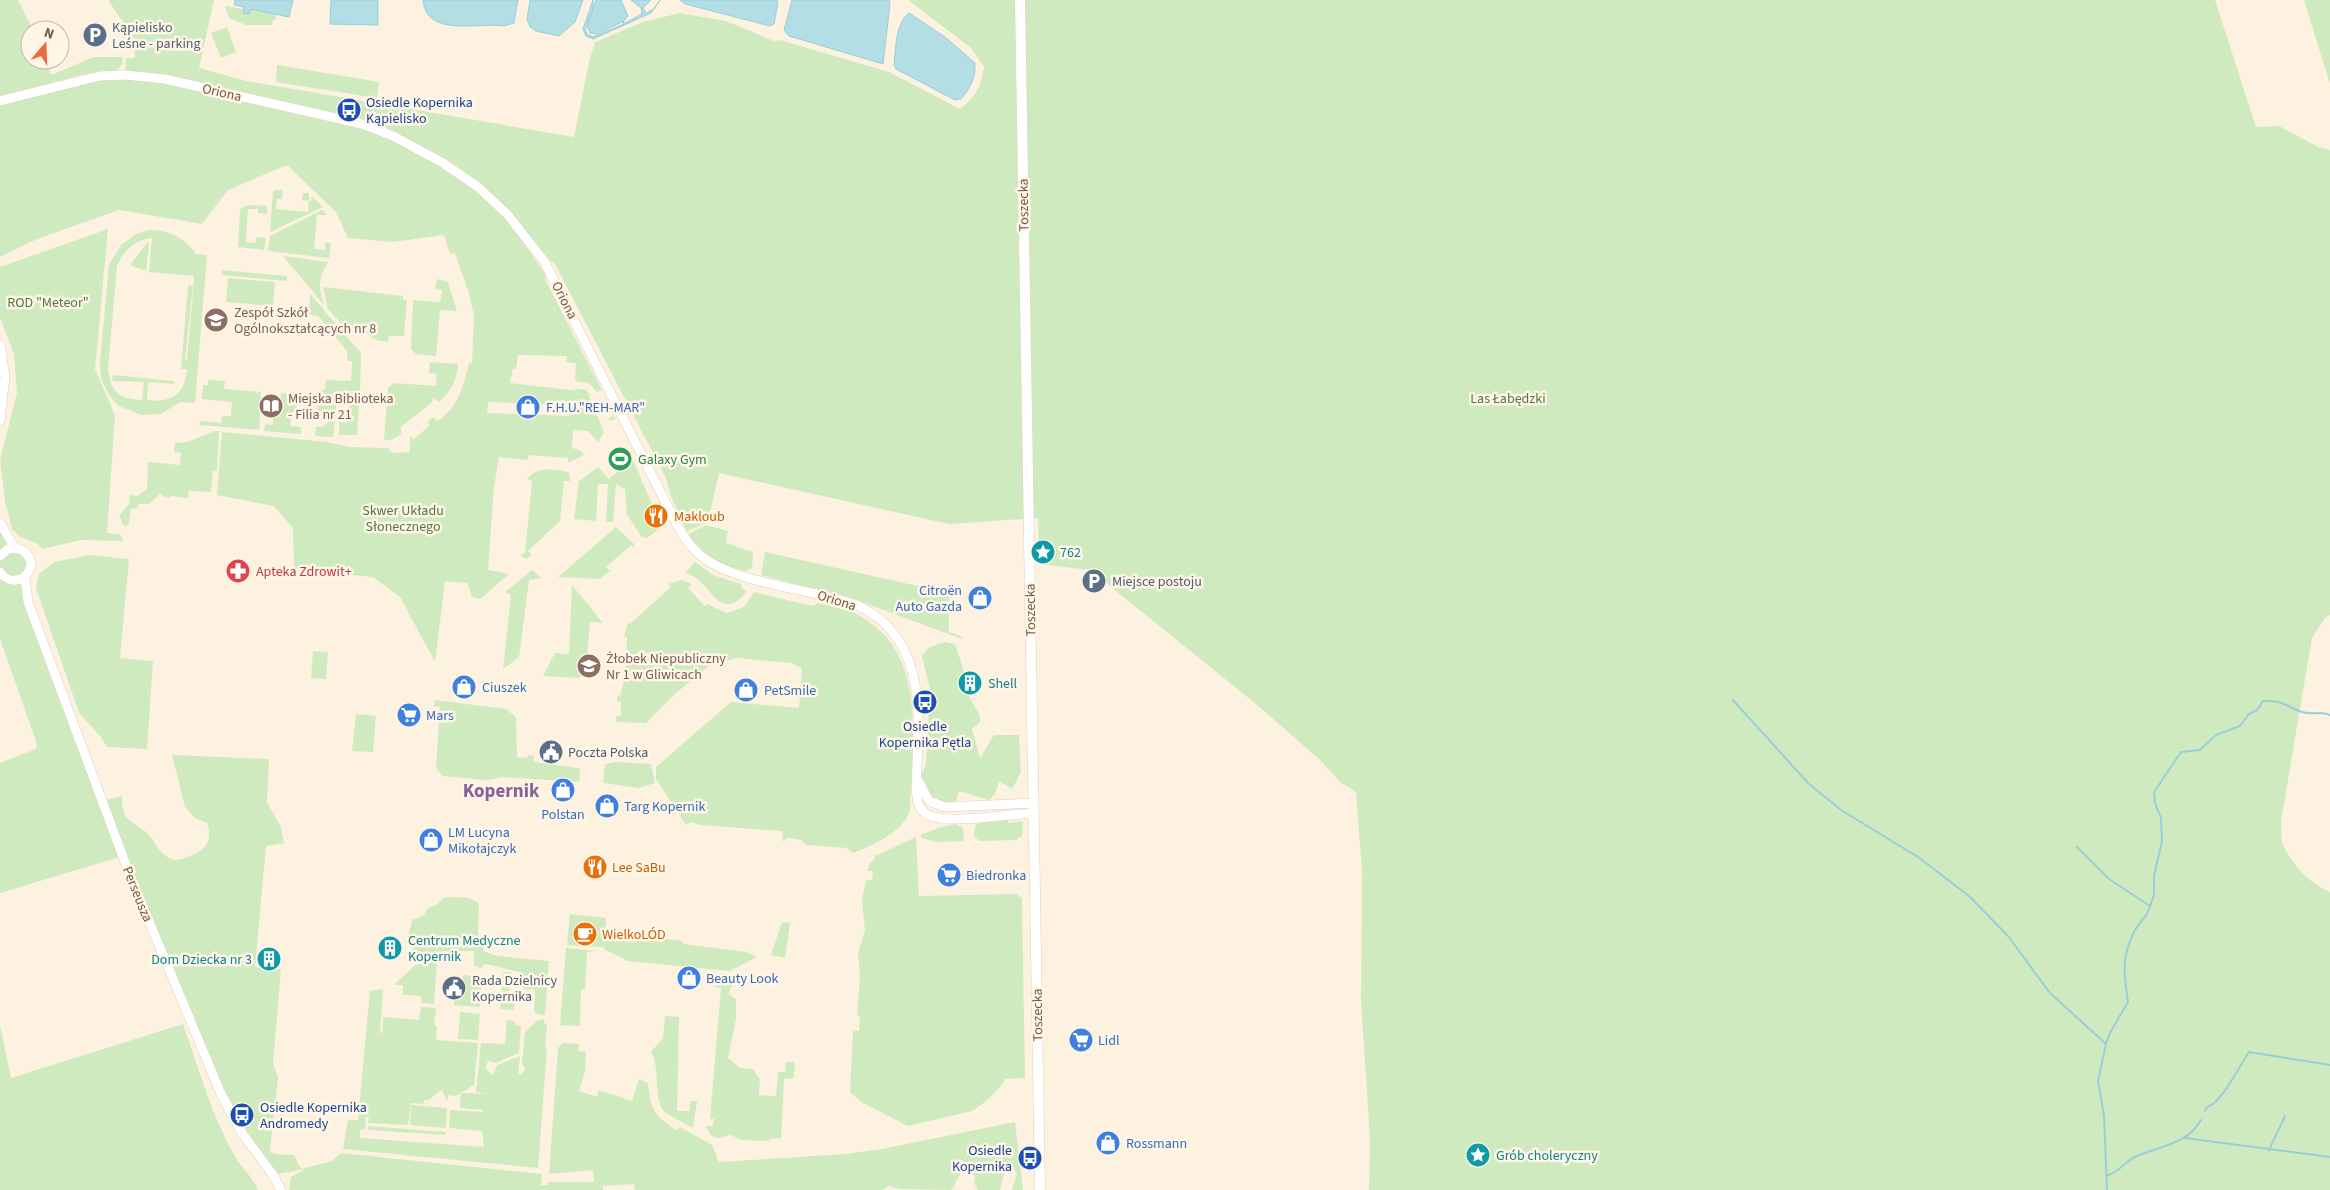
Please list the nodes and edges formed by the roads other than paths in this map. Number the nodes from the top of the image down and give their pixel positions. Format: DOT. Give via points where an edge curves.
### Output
graph roads {
  1 [pos="1020,0"];
  2 [pos="0,101"];
  3 [pos="0,344"];
  4 [pos="0,421"];
  5 [pos="0,525"];
  6 [pos="15,548"];
  7 [pos="2,554"];
  8 [pos="0,573"];
  9 [pos="25,577"];
  10 [pos="11,580"];
  11 [pos="28,602"];
  12 [pos="917,772"];
  13 [pos="929,805"];
  14 [pos="963,808"];
  15 [pos="1033,808"];
  16 [pos="967,818"];
  17 [pos="281,1190"];
  18 [pos="1040,1190"];
  1 -- 15 [label="main road, Toszecka"];
  2 -- 12 [label="street, Oriona" via="100,76 165,79 372,128 416,148 466,178 507,214 544,262 690,545 707,561 723,569 859,606 876,616 897,637 908,656 916,684"];
  3 -- 4 [label="street" via="5,376"];
  5 -- 6 [label="street"];
  5 -- 7 [label="street"];
  6 -- 7 [label="street"];
  6 -- 9 [label="street, Perseusza" via="24,551 30,560 30,570"];
  8 -- 10 [label="street, Perseusza"];
  9 -- 10 [label="street"];
  9 -- 11 [label="street, Perseusza"];
  10 -- 11 [label="street, Perseusza"];
  11 -- 17 [label="street, Perseusza" via="132,880 216,1083 235,1123"];
  12 -- 13 [label="street, Oriona"];
  12 -- 13 [label="street, Oriona" via="917,801"];
  13 -- 14 [label="street"];
  13 -- 16 [label="street" via="930,817"];
  14 -- 15 [label="street"];
  14 -- 16 [label="street"];
  15 -- 16 [label="street"];
  15 -- 18 [label="main road, Toszecka"];
}
